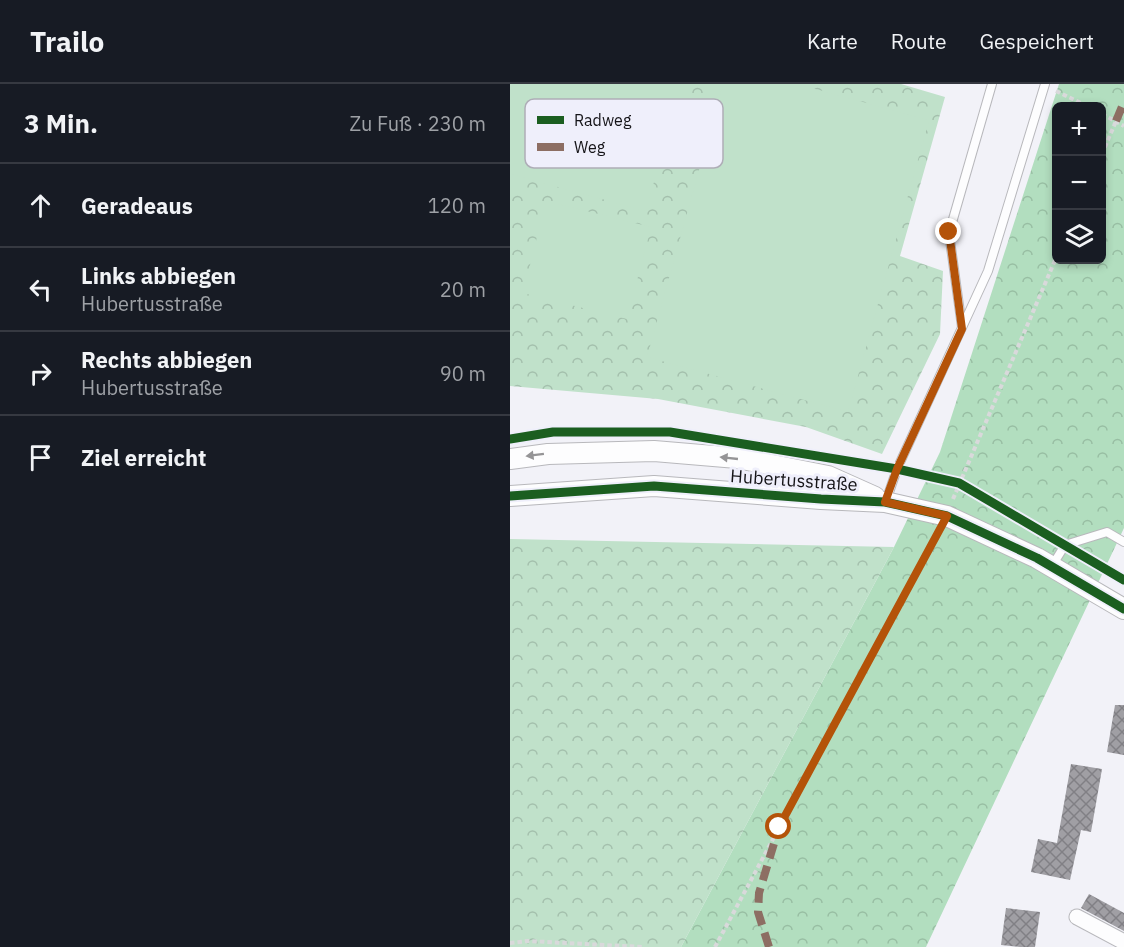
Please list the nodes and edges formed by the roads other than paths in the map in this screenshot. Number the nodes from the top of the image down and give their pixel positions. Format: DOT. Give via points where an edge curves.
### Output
graph roads {
  1 [pos="992,84"];
  2 [pos="1045,84"];
  3 [pos="962,329"];
  4 [pos="510,459"];
  5 [pos="510,496"];
  6 [pos="885,502"];
  7 [pos="1124,542"];
  8 [pos="1052,567"];
  9 [pos="1124,609"];
  10 [pos="1077,917"];
  11 [pos="1124,942"];
  1 -- 3 [label="lane" via="949,232"];
  2 -- 3 [label="lane" via="988,271"];
  3 -- 6 [label="lane"];
  6 -- 4 [label="street, Hubertusstraße, one-way" via="828,476 737,458 654,451"];
  5 -- 6 [label="street, Hubertusstraße" via="654,486"];
  6 -- 8 [label="street, Hubertusstraße" via="947,516"];
  7 -- 8 [label="lane" via="1107,532 1065,545"];
  8 -- 9 [label="street, Hubertusstraße"];
  10 -- 11 [label="street"];
}
